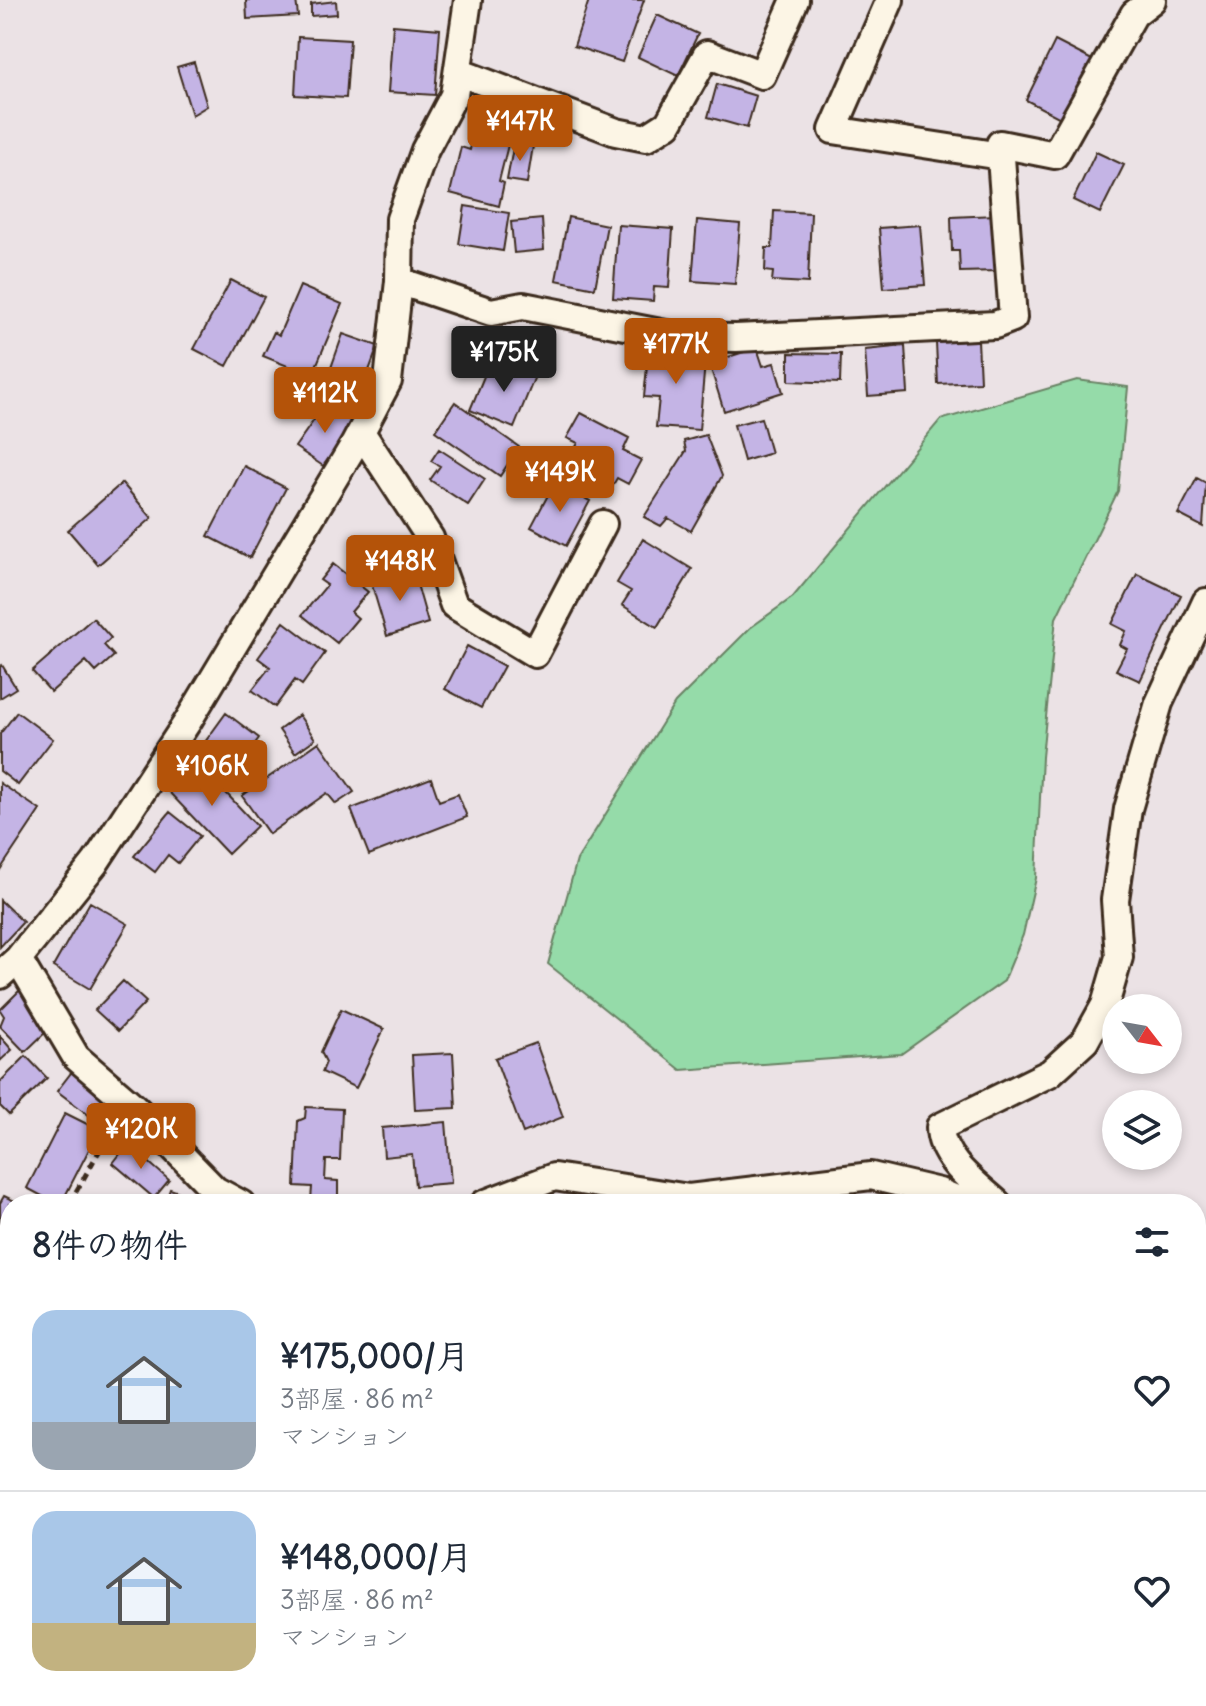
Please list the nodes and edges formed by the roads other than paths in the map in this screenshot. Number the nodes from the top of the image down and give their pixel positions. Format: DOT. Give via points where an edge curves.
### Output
graph roads {
  1 [pos="468,0"];
  2 [pos="795,0"];
  3 [pos="890,0"];
  4 [pos="1152,0"];
  5 [pos="458,72"];
  6 [pos="1001,156"];
  7 [pos="399,281"];
  8 [pos="361,432"];
  9 [pos="603,524"];
  10 [pos="1206,602"];
  11 [pos="9,967"];
  12 [pos="222,1194"];
  13 [pos="510,1194"];
  14 [pos="663,1194"];
  15 [pos="722,1194"];
  16 [pos="944,1194"];
  17 [pos="987,1194"];
  1 -- 5 [label="street"];
  2 -- 5 [label="street" via="762,75 707,54 668,124 646,138 616,132"];
  3 -- 6 [label="street" via="833,130"];
  4 -- 6 [label="street" via="1134,14 1055,155 1000,144"];
  5 -- 7 [label="street" via="454,95 425,150 400,219"];
  6 -- 7 [label="street" via="1013,318 995,325 681,337 523,306 491,312"];
  7 -- 8 [label="street" via="388,381"];
  8 -- 9 [label="street" via="430,538 454,605 535,654"];
  8 -- 11 [label="street" via="180,734 95,863"];
  10 -- 17 [label="street" via="1159,703 1128,809 1115,900 1119,957 1105,1005 1085,1041 1050,1073 940,1127 940,1142"];
  11 -- 12 [label="street" via="76,1057"];
  13 -- 14 [label="street" via="554,1177"];
  15 -- 16 [label="street" via="871,1176"];
}
